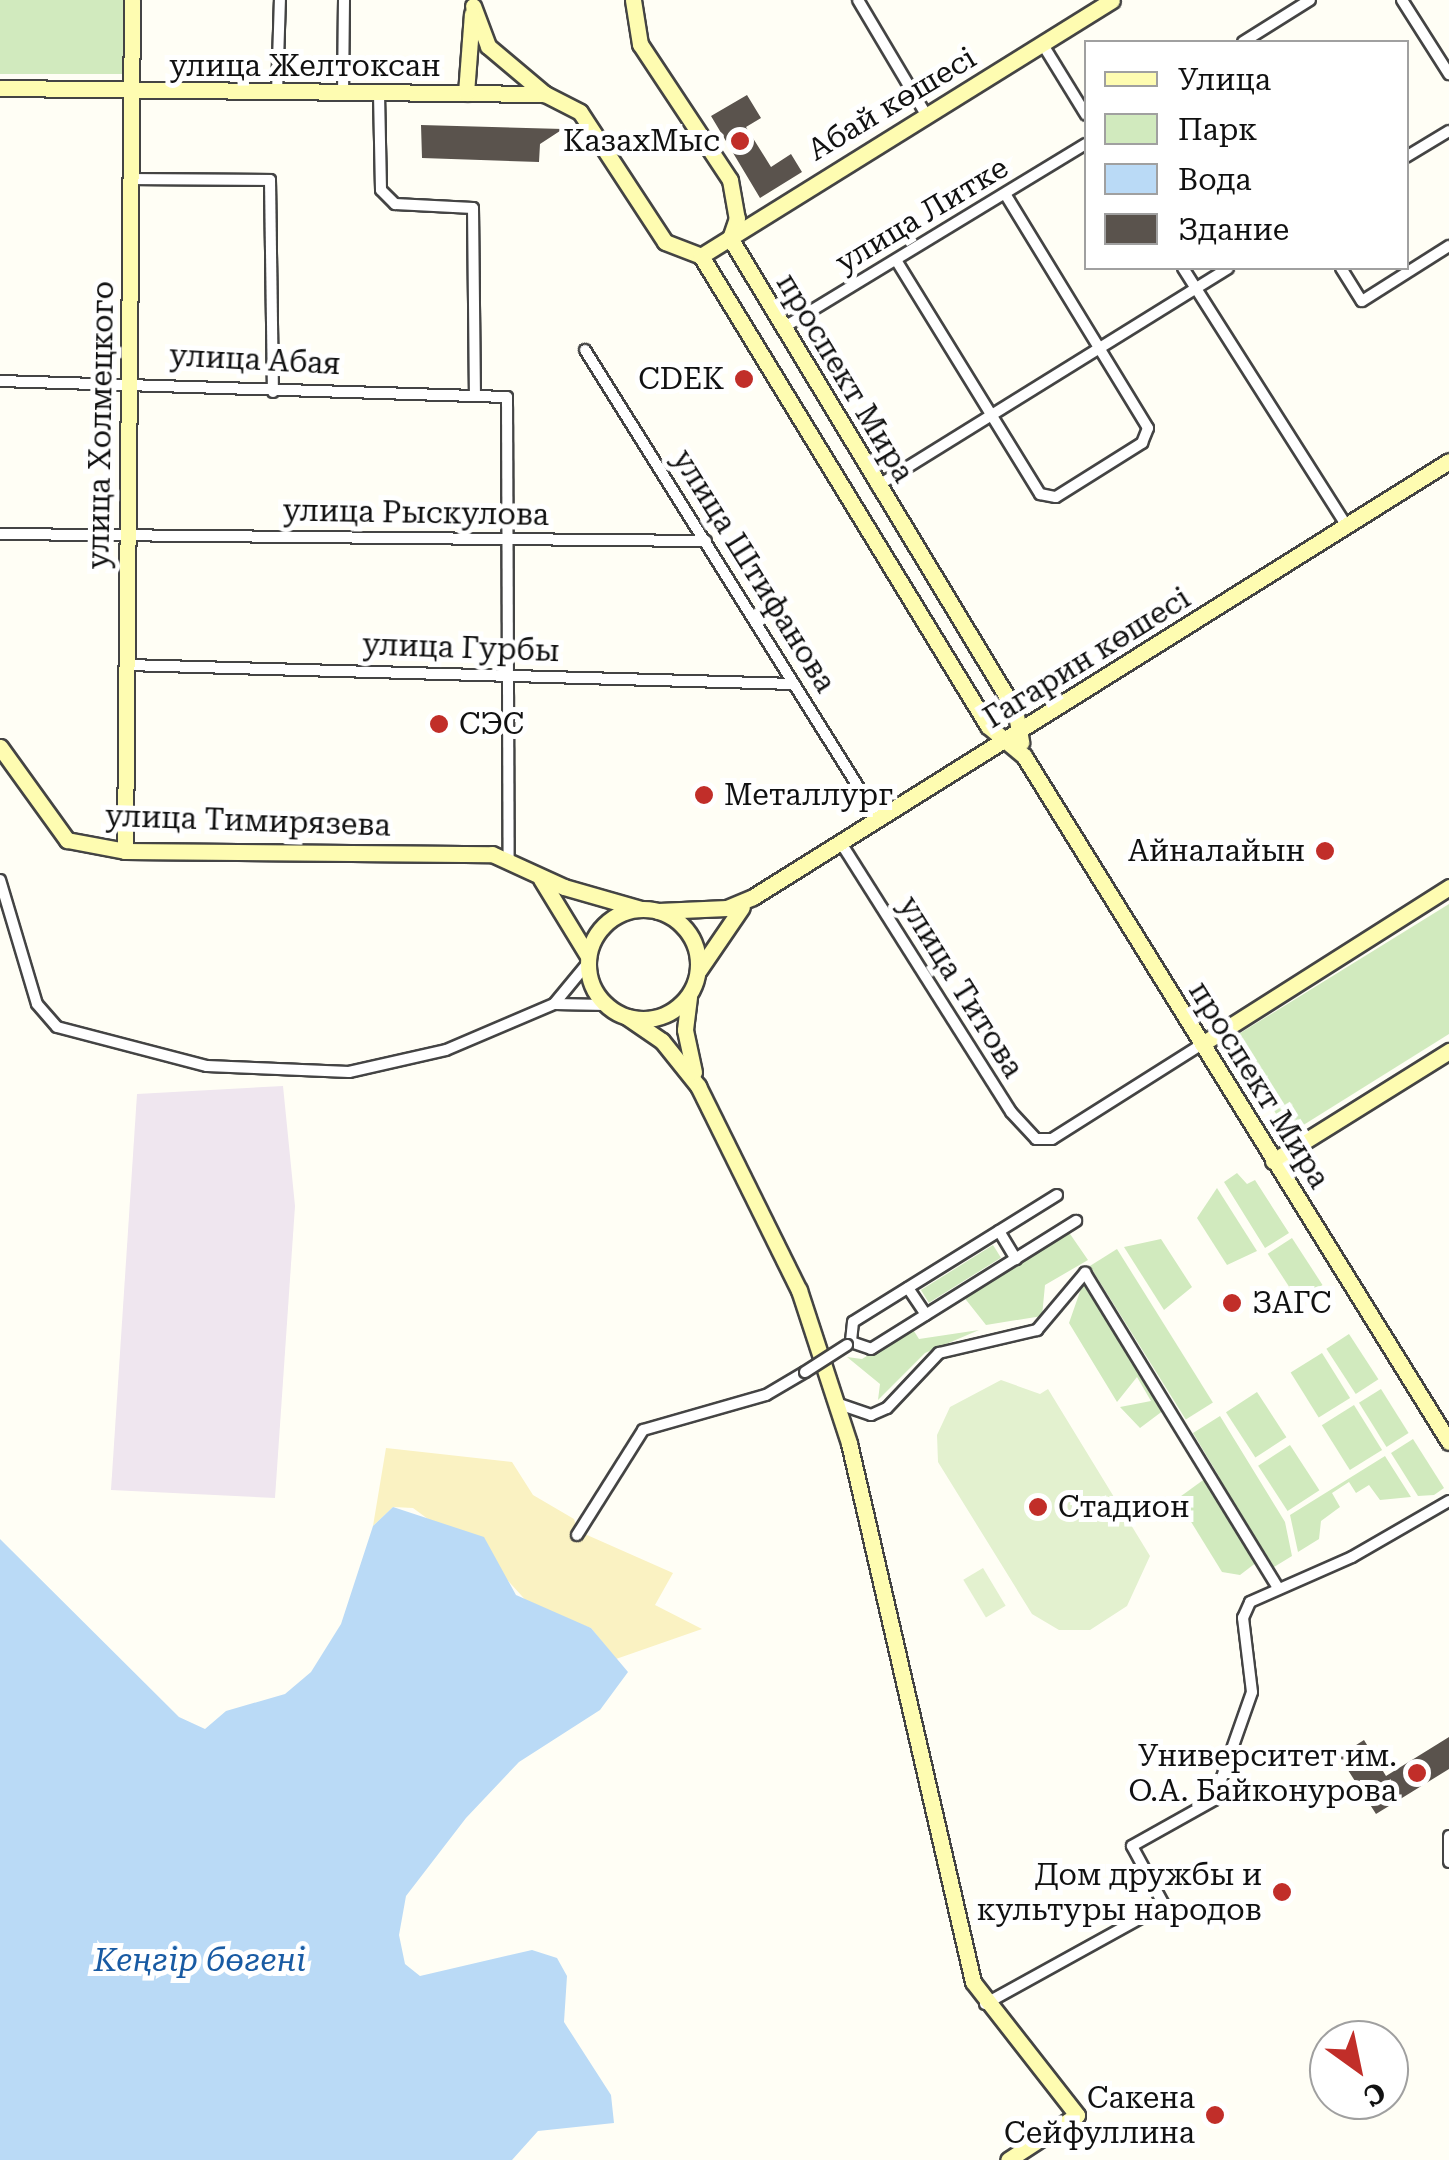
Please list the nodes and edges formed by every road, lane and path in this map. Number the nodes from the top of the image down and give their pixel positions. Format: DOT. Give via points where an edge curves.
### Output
graph roads {
  1 [pos="132,0"];
  2 [pos="280,0"];
  3 [pos="344,0"];
  4 [pos="633,0"];
  5 [pos="858,0"];
  6 [pos="1112,0"];
  7 [pos="1310,0"];
  8 [pos="1402,0"];
  9 [pos="473,3"];
  10 [pos="1296,4"];
  11 [pos="1089,6"];
  12 [pos="1246,40"];
  13 [pos="1043,45"];
  14 [pos="1449,74"];
  15 [pos="0,88"];
  16 [pos="132,93"];
  17 [pos="277,93"];
  18 [pos="379,94"];
  19 [pos="466,94"];
  20 [pos="545,94"];
  21 [pos="343,96"];
  22 [pos="1084,112"];
  23 [pos="927,116"];
  24 [pos="1449,131"];
  25 [pos="1084,145"];
  26 [pos="1409,155"];
  27 [pos="132,178"];
  28 [pos="1005,194"];
  29 [pos="730,238"];
  30 [pos="1449,246"];
  31 [pos="701,256"];
  32 [pos="896,260"];
  33 [pos="1184,270"];
  34 [pos="1225,270"];
  35 [pos="1342,270"];
  36 [pos="1196,288"];
  37 [pos="783,328"];
  38 [pos="1099,348"];
  39 [pos="585,350"];
  40 [pos="130,380"];
  41 [pos="0,381"];
  42 [pos="273,392"];
  43 [pos="474,394"];
  44 [pos="993,415"];
  45 [pos="1449,461"];
  46 [pos="877,486"];
  47 [pos="1346,525"];
  48 [pos="0,534"];
  49 [pos="125,534"];
  50 [pos="509,538"];
  51 [pos="706,541"];
  52 [pos="126,665"];
  53 [pos="510,674"];
  54 [pos="794,684"];
  55 [pos="1013,738"];
  56 [pos="0,746"];
  57 [pos="879,820"];
  58 [pos="841,842"];
  59 [pos="125,851"];
  60 [pos="509,858"];
  61 [pos="538,876"];
  62 [pos="0,880"];
  63 [pos="1449,887"];
  64 [pos="752,897"];
  65 [pos="640,909"];
  66 [pos="658,911"];
  67 [pos="587,960"];
  68 [pos="697,974"];
  69 [pos="690,993"];
  70 [pos="554,1004"];
  71 [pos="606,1006"];
  72 [pos="627,1017"];
  73 [pos="1202,1044"];
  74 [pos="1449,1050"];
  75 [pos="698,1086"];
  76 [pos="1274,1162"];
  77 [pos="1057,1194"];
  78 [pos="1076,1222"];
  79 [pos="999,1232"];
  80 [pos="1016,1259"];
  81 [pos="908,1288"];
  82 [pos="926,1315"];
  83 [pos="849,1343"];
  84 [pos="838,1404"];
  85 [pos="1449,1442"];
  86 [pos="1449,1500"];
  87 [pos="577,1535"];
  88 [pos="1277,1586"];
  89 [pos="1449,1836"];
  90 [pos="1449,1862"];
  91 [pos="985,2004"];
  92 [pos="1008,2160"];
  1 -- 16 [label="street, улица Холмецкого"];
  2 -- 17 [label="street"];
  3 -- 21 [label="street"];
  4 -- 29 [label="street" via="640,44 730,180 737,218"];
  5 -- 23 [label="street"];
  6 -- 11 [label="street, Абай көшесі"];
  7 -- 10 [label="street"];
  8 -- 14 [label="street"];
  9 -- 19 [label="street"];
  9 -- 20 [label="street" via="488,46"];
  10 -- 12 [label="street"];
  11 -- 13 [label="street, Абай көшесі"];
  13 -- 22 [label="street"];
  13 -- 23 [label="street, Абай көшесі"];
  15 -- 16 [label="street, улица Желтоксан"];
  16 -- 17 [label="street, улица Желтоксан"];
  16 -- 27 [label="street, улица Холмецкого"];
  17 -- 21 [label="street, улица Желтоксан"];
  18 -- 19 [label="street, улица Желтоксан"];
  18 -- 21 [label="street, улица Желтоксан"];
  18 -- 43 [label="street" via="380,190 395,204 472,208"];
  19 -- 20 [label="street, улица Желтоксан"];
  20 -- 31 [label="street" via="580,112 665,242"];
  23 -- 29 [label="street, Абай көшесі"];
  24 -- 26 [label="street"];
  25 -- 28 [label="street, улица Литке"];
  27 -- 40 [label="street, улица Холмецкого"];
  27 -- 42 [label="street" via="270,180"];
  28 -- 32 [label="street, улица Литке"];
  28 -- 38 [label="street"];
  29 -- 31 [label="street, Абай көшесі"];
  29 -- 37 [label="street, проспект Мира"];
  30 -- 35 [label="street" via="1362,301"];
  31 -- 55 [label="street, проспект Мира" via="988,726"];
  32 -- 37 [label="street, улица Литке"];
  32 -- 44 [label="street"];
  33 -- 36 [label="street"];
  34 -- 36 [label="street"];
  36 -- 38 [label="street"];
  36 -- 47 [label="street"];
  37 -- 46 [label="street, проспект Мира"];
  38 -- 44 [label="street"];
  38 -- 44 [label="street" via="1148,428 1142,443 1056,497 1040,494"];
  39 -- 51 [label="street, улица Штифанова"];
  40 -- 41 [label="street, улица Абая"];
  40 -- 42 [label="street, улица Абая"];
  40 -- 49 [label="street, улица Холмецкого"];
  42 -- 43 [label="street, улица Абая"];
  43 -- 50 [label="street, улица Абая" via="507,397"];
  44 -- 46 [label="street"];
  45 -- 47 [label="street, Гагарин көшесі"];
  46 -- 55 [label="street, проспект Мира" via="1015,710"];
  47 -- 55 [label="street, Гагарин көшесі"];
  48 -- 49 [label="street, улица Рыскулова"];
  49 -- 50 [label="street, улица Рыскулова"];
  49 -- 52 [label="street, улица Холмецкого"];
  50 -- 51 [label="street, улица Рыскулова"];
  50 -- 53 [label="street"];
  51 -- 54 [label="street, улица Штифанова"];
  52 -- 53 [label="street, улица Гурбы"];
  52 -- 59 [label="street, улица Холмецкого"];
  53 -- 54 [label="street, улица Гурбы"];
  53 -- 60 [label="street"];
  54 -- 57 [label="street, улица Штифанова"];
  55 -- 57 [label="street, Гагарин көшесі"];
  55 -- 73 [label="street, проспект Мира"];
  56 -- 59 [label="street, улица Тимирязева" via="54,831"];
  57 -- 58 [label="street, Гагарин көшесі"];
  58 -- 64 [label="street, Гагарин көшесі"];
  58 -- 73 [label="street, улица Титова" via="1018,1122 1036,1139 1052,1140"];
  59 -- 60 [label="street, улица Тимирязева"];
  60 -- 61 [label="street"];
  61 -- 65 [label="street"];
  61 -- 67 [label="street"];
  62 -- 70 [label="street" via="46,1017 75,1035 128,1050 262,1074 349,1072 446,1050"];
  63 -- 73 [label="street"];
  64 -- 66 [label="street" via="726,908"];
  64 -- 68 [label="street" via="718,932"];
  65 -- 66 [label="street"];
  65 -- 67 [label="street" via="604,924"];
  66 -- 68 [label="street" via="687,931"];
  67 -- 70 [label="street"];
  67 -- 71 [label="street"];
  68 -- 69 [label="street"];
  69 -- 72 [label="street" via="662,1016"];
  69 -- 75 [label="street" via="685,1030"];
  70 -- 71 [label="street"];
  71 -- 72 [label="street"];
  72 -- 75 [label="street" via="662,1040"];
  73 -- 76 [label="street, проспект Мира"];
  74 -- 76 [label="street"];
  75 -- 84 [label="street" via="799,1290"];
  76 -- 85 [label="street, проспект Мира"];
  77 -- 79 [label="street"];
  78 -- 80 [label="street"];
  79 -- 80 [label="street"];
  79 -- 81 [label="street"];
  80 -- 82 [label="street"];
  81 -- 82 [label="street"];
  81 -- 83 [label="street" via="853,1322"];
  82 -- 83 [label="street" via="871,1349"];
  83 -- 87 [label="street, bridge" via="766,1396 642,1430"];
  84 -- 88 [label="street" via="871,1415 888,1408 939,1353 1037,1330 1085,1273"];
  84 -- 91 [label="street" via="919,1726 966,1960"];
  86 -- 88 [label="street" via="1352,1557"];
  88 -- 91 [label="street" via="1245,1611 1252,1692 1212,1803 1132,1846 1164,1904"];
  89 -- 90 [label="street"];
  91 -- 92 [label="street" via="1077,2114"];
}
